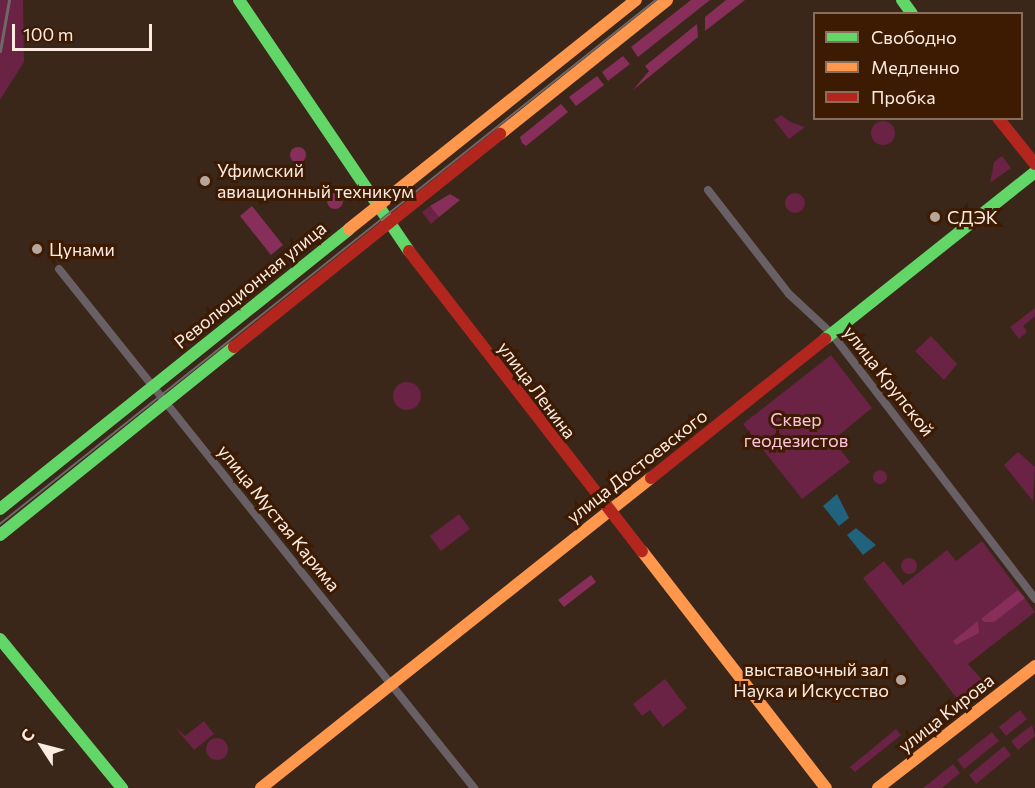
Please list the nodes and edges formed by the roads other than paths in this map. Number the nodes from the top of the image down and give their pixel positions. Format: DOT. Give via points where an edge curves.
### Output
graph roads {
  1 [pos="238,0"];
  2 [pos="636,0"];
  3 [pos="667,0"];
  4 [pos="1000,120"];
  5 [pos="1035,164"];
  6 [pos="1035,172"];
  7 [pos="708,190"];
  8 [pos="376,207"];
  9 [pos="387,223"];
  10 [pos="59,269"];
  11 [pos="832,334"];
  12 [pos="153,387"];
  13 [pos="166,406"];
  14 [pos="0,509"];
  15 [pos="608,513"];
  16 [pos="0,535"];
  17 [pos="1035,600"];
  18 [pos="0,639"];
  19 [pos="1035,666"];
  20 [pos="390,684"];
  21 [pos="122,788"];
  22 [pos="261,788"];
  23 [pos="474,788"];
  24 [pos="826,788"];
  25 [pos="878,788"];
  1 -- 8 [label="street, улица Ленина"];
  2 -- 8 [label="street, Революционная улица"];
  3 -- 9 [label="street"];
  4 -- 5 [label="street"];
  6 -- 11 [label="street, улица Достоевского"];
  7 -- 11 [label="street, улица Крупской" via="789,294"];
  8 -- 9 [label="street, улица Ленина"];
  8 -- 12 [label="street, Революционная улица"];
  9 -- 13 [label="street"];
  9 -- 15 [label="street, улица Ленина"];
  10 -- 12 [label="street, улица Мустая Карима"];
  11 -- 15 [label="street, улица Достоевского"];
  11 -- 17 [label="street, улица Крупской"];
  12 -- 13 [label="street, улица Мустая Карима"];
  12 -- 14 [label="street, Революционная улица"];
  13 -- 16 [label="street"];
  13 -- 20 [label="street, улица Мустая Карима"];
  15 -- 20 [label="street, улица Достоевского"];
  15 -- 24 [label="street, улица Ленина"];
  18 -- 21 [label="street"];
  19 -- 25 [label="street, улица Кирова"];
  20 -- 22 [label="street, улица Достоевского"];
  20 -- 23 [label="street, улица Мустая Карима"];
}
